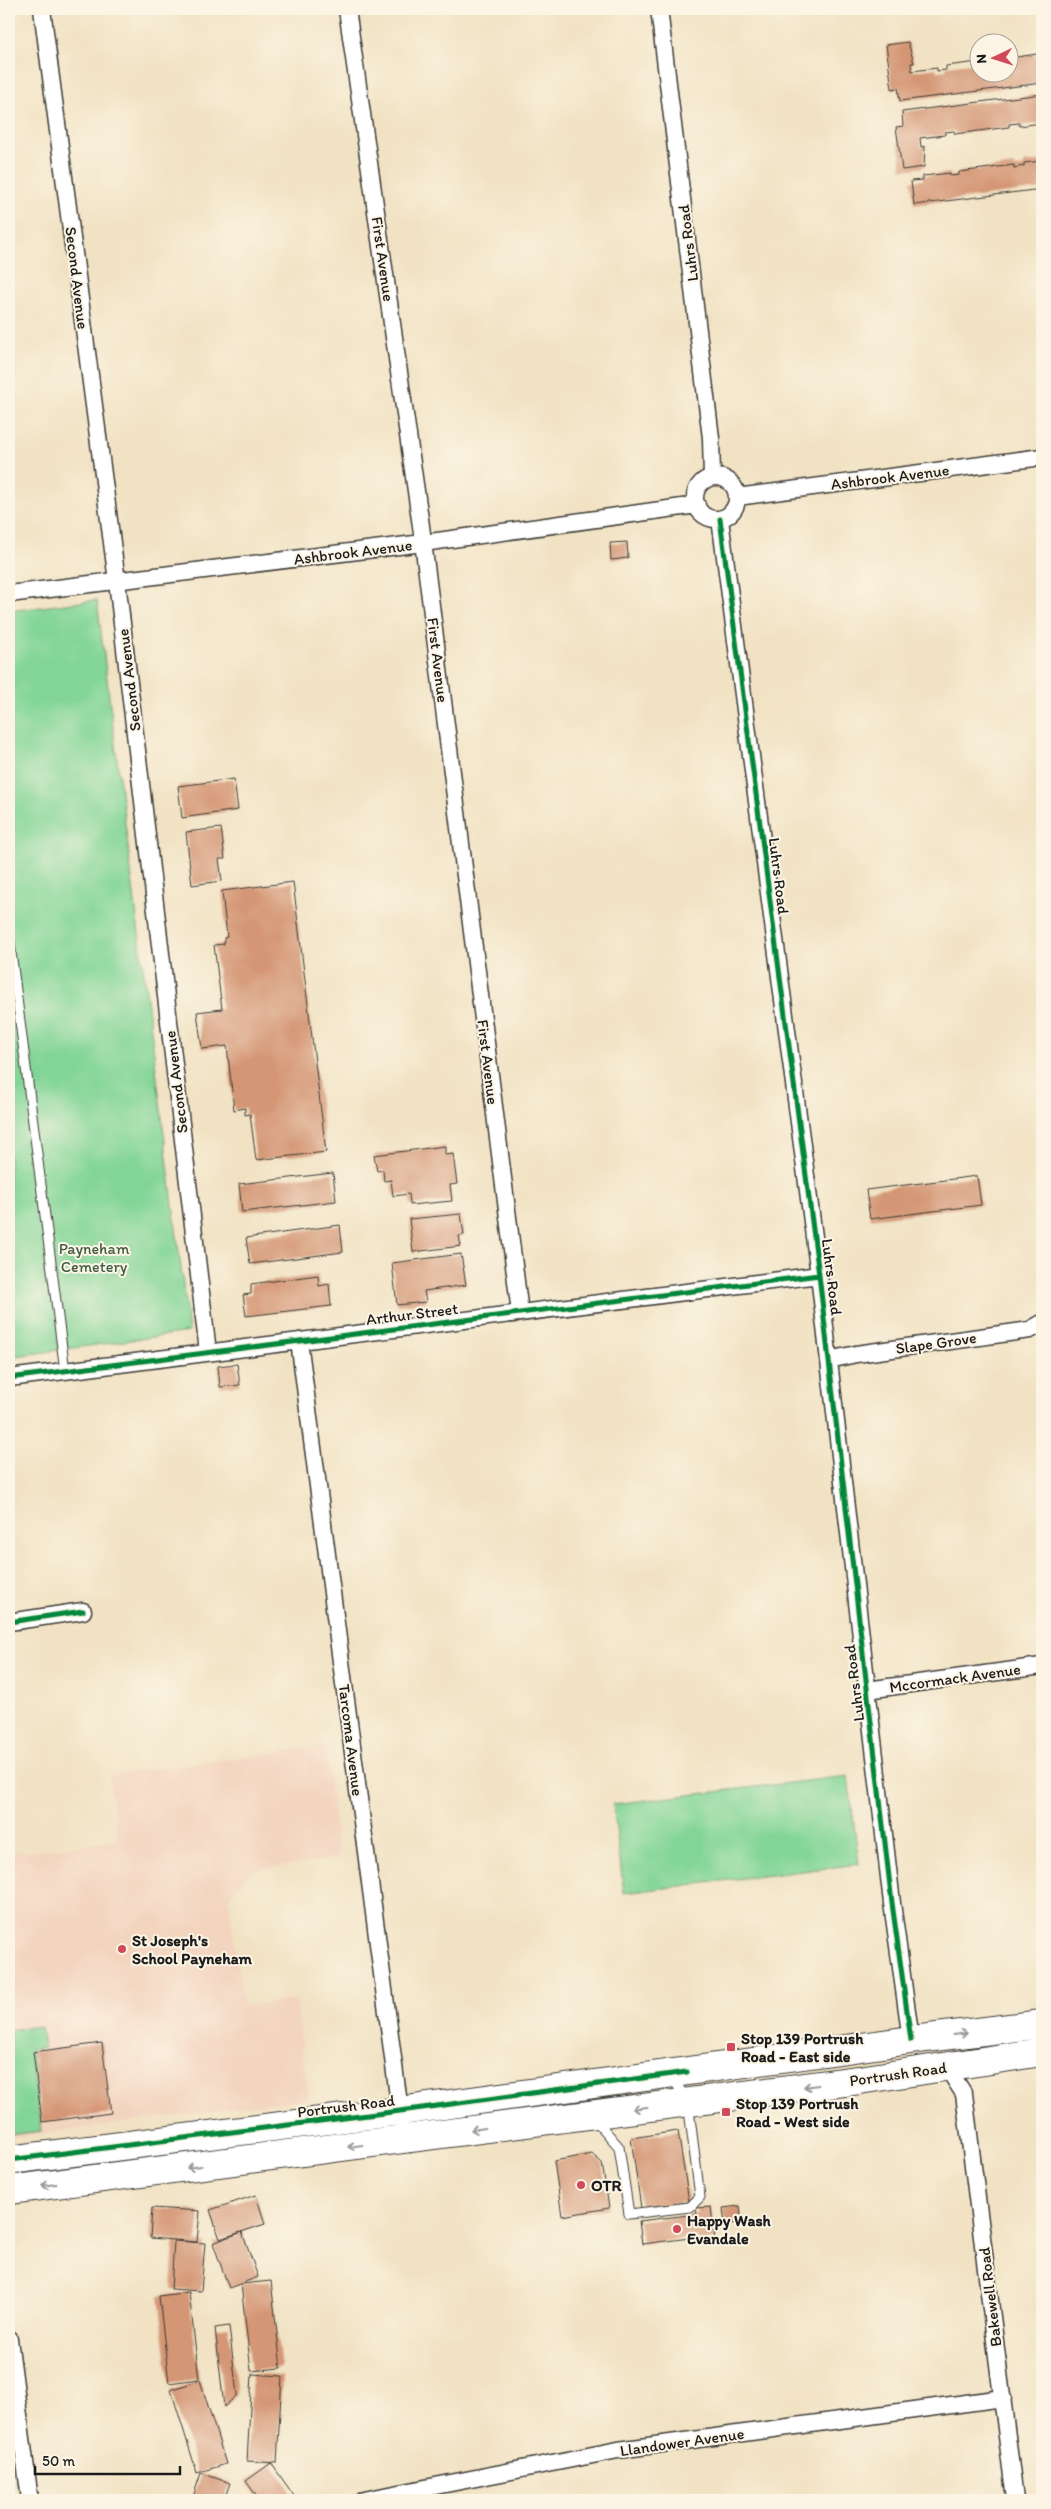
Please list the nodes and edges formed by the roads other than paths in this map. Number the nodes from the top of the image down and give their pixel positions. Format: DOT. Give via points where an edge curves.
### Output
graph roads {
  1 [pos="42,9"];
  2 [pos="347,9"];
  3 [pos="660,9"];
  4 [pos="1042,457"];
  5 [pos="712,478"];
  6 [pos="737,497"];
  7 [pos="697,505"];
  8 [pos="720,519"];
  9 [pos="423,543"];
  10 [pos="117,581"];
  11 [pos="9,594"];
  12 [pos="9,936"];
  13 [pos="819,1275"];
  14 [pos="520,1313"];
  15 [pos="1042,1323"];
  16 [pos="299,1341"];
  17 [pos="208,1352"];
  18 [pos="829,1360"];
  19 [pos="65,1371"];
  20 [pos="9,1378"];
  21 [pos="83,1611"];
  22 [pos="9,1622"];
  23 [pos="1042,1666"];
  24 [pos="867,1690"];
  25 [pos="1042,2024"];
  26 [pos="912,2040"];
  27 [pos="1042,2052"];
  28 [pos="964,2065"];
  29 [pos="670,2074"];
  30 [pos="859,2080"];
  31 [pos="964,2094"];
  32 [pos="688,2102"];
  33 [pos="400,2111"];
  34 [pos="591,2114"];
  35 [pos="403,2139"];
  36 [pos="9,2160"];
  37 [pos="9,2190"];
  38 [pos="9,2339"];
  39 [pos="1002,2398"];
  40 [pos="30,2500"];
  41 [pos="364,2500"];
  42 [pos="1015,2500"];
  1 -- 10 [label="street, Second Avenue"];
  2 -- 9 [label="street, First Avenue"];
  3 -- 5 [label="street, Luhrs Road" via="711,438"];
  4 -- 6 [label="street, Ashbrook Avenue"];
  5 -- 6 [label="street" via="728,480"];
  5 -- 7 [label="street" via="700,484"];
  6 -- 8 [label="street" via="733,510"];
  7 -- 8 [label="street" via="706,516"];
  7 -- 9 [label="street, Ashbrook Avenue"];
  8 -- 13 [label="street, Luhrs Road"];
  9 -- 10 [label="street, Ashbrook Avenue"];
  9 -- 14 [label="street, First Avenue"];
  10 -- 11 [label="street, Ashbrook Avenue"];
  10 -- 17 [label="street, Second Avenue"];
  12 -- 19 [label="lane"];
  13 -- 14 [label="street, Arthur Street"];
  13 -- 18 [label="street, Luhrs Road"];
  14 -- 16 [label="street, Arthur Street"];
  15 -- 18 [label="street, Slape Grove" via="1030,1330"];
  16 -- 17 [label="street, Arthur Street"];
  16 -- 33 [label="street, Tarcoma Avenue"];
  17 -- 19 [label="street, Arthur Street"];
  18 -- 24 [label="street, Luhrs Road"];
  19 -- 20 [label="street, Arthur Street"];
  21 -- 22 [label="street"];
  23 -- 24 [label="street, Mccormack Avenue"];
  24 -- 26 [label="street, Luhrs Road"];
  26 -- 25 [label="highway, Portrush Road, one-way"];
  26 -- 28 [label="highway"];
  26 -- 29 [label="highway, Portrush Road"];
  26 -- 30 [label="highway" via="895,2056"];
  27 -- 28 [label="highway, Portrush Road"];
  28 -- 30 [label="highway, Portrush Road"];
  28 -- 31 [label="street, Bakewell Road"];
  28 -- 31 [label="street, Bakewell Road" via="952,2075"];
  29 -- 32 [label="lane"];
  29 -- 33 [label="highway, Portrush Road"];
  30 -- 32 [label="highway, Portrush Road, one-way"];
  31 -- 39 [label="street, Bakewell Road"];
  32 -- 34 [label="highway, Portrush Road, one-way"];
  32 -- 34 [label="lane" via="700,2197 690,2207 629,2214 619,2147"];
  33 -- 35 [label="street, Tarcoma Avenue"];
  33 -- 36 [label="highway, Portrush Road"];
  34 -- 35 [label="highway, Portrush Road, one-way"];
  35 -- 37 [label="highway, Portrush Road, one-way"];
  38 -- 40 [label="street"];
  39 -- 41 [label="street, Llandower Avenue" via="618,2450"];
  39 -- 42 [label="street, Bakewell Road"];
}
